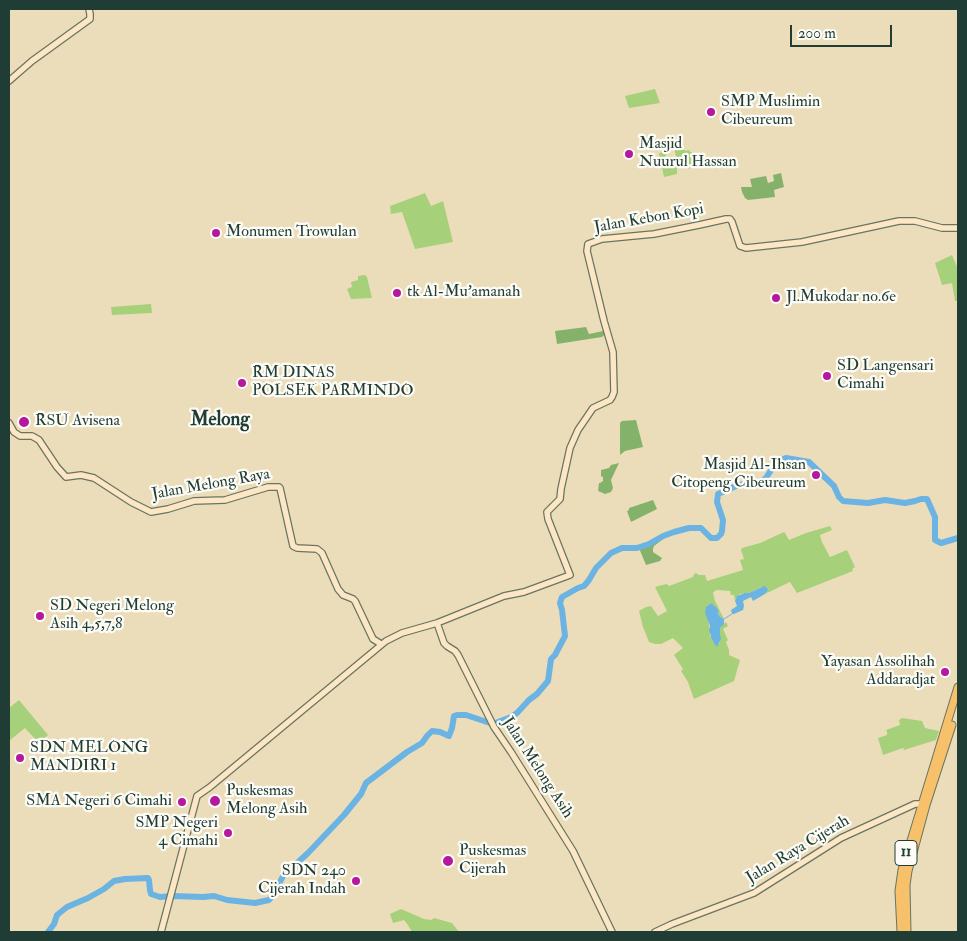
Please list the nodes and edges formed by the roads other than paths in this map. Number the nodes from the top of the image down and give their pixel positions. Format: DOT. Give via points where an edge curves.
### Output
graph roads {
  1 [pos="88,9"];
  2 [pos="9,81"];
  3 [pos="958,228"];
  4 [pos="9,424"];
  5 [pos="436,622"];
  6 [pos="381,644"];
  7 [pos="958,687"];
  8 [pos="958,705"];
  9 [pos="946,735"];
  10 [pos="924,804"];
  11 [pos="903,904"];
  12 [pos="161,932"];
  13 [pos="612,932"];
  14 [pos="655,932"];
  15 [pos="902,932"];
  16 [pos="907,932"];
  1 -- 2 [label="main road" via="90,19"];
  3 -- 5 [label="main road, Jalan Kebon Kopi" via="900,221 802,242 746,248 740,246 732,222 726,219 588,244 587,251 613,352 614,392 610,400 593,408 578,430 570,448 560,499 547,512 570,575"];
  4 -- 6 [label="main road, Jalan Melong Raya" via="20,436 37,438 66,477 91,477 151,512 194,501 225,500 278,487 293,546 317,549 322,553 338,589 356,601 374,639"];
  5 -- 6 [label="main road"];
  5 -- 13 [label="main road, Jalan Melong Asih" via="444,643 458,655 494,727 573,851"];
  6 -- 12 [label="main road" via="197,796"];
  7 -- 9 [label="highway, 11"];
  8 -- 9 [label="highway, 11"];
  9 -- 10 [label="highway, 11"];
  10 -- 11 [label="highway, 11" via="902,870"];
  10 -- 14 [label="main road, Jalan Raya Cijerah" via="915,804 841,838 754,893"];
  11 -- 15 [label="highway, 11"];
  11 -- 16 [label="highway, 11"];
}
